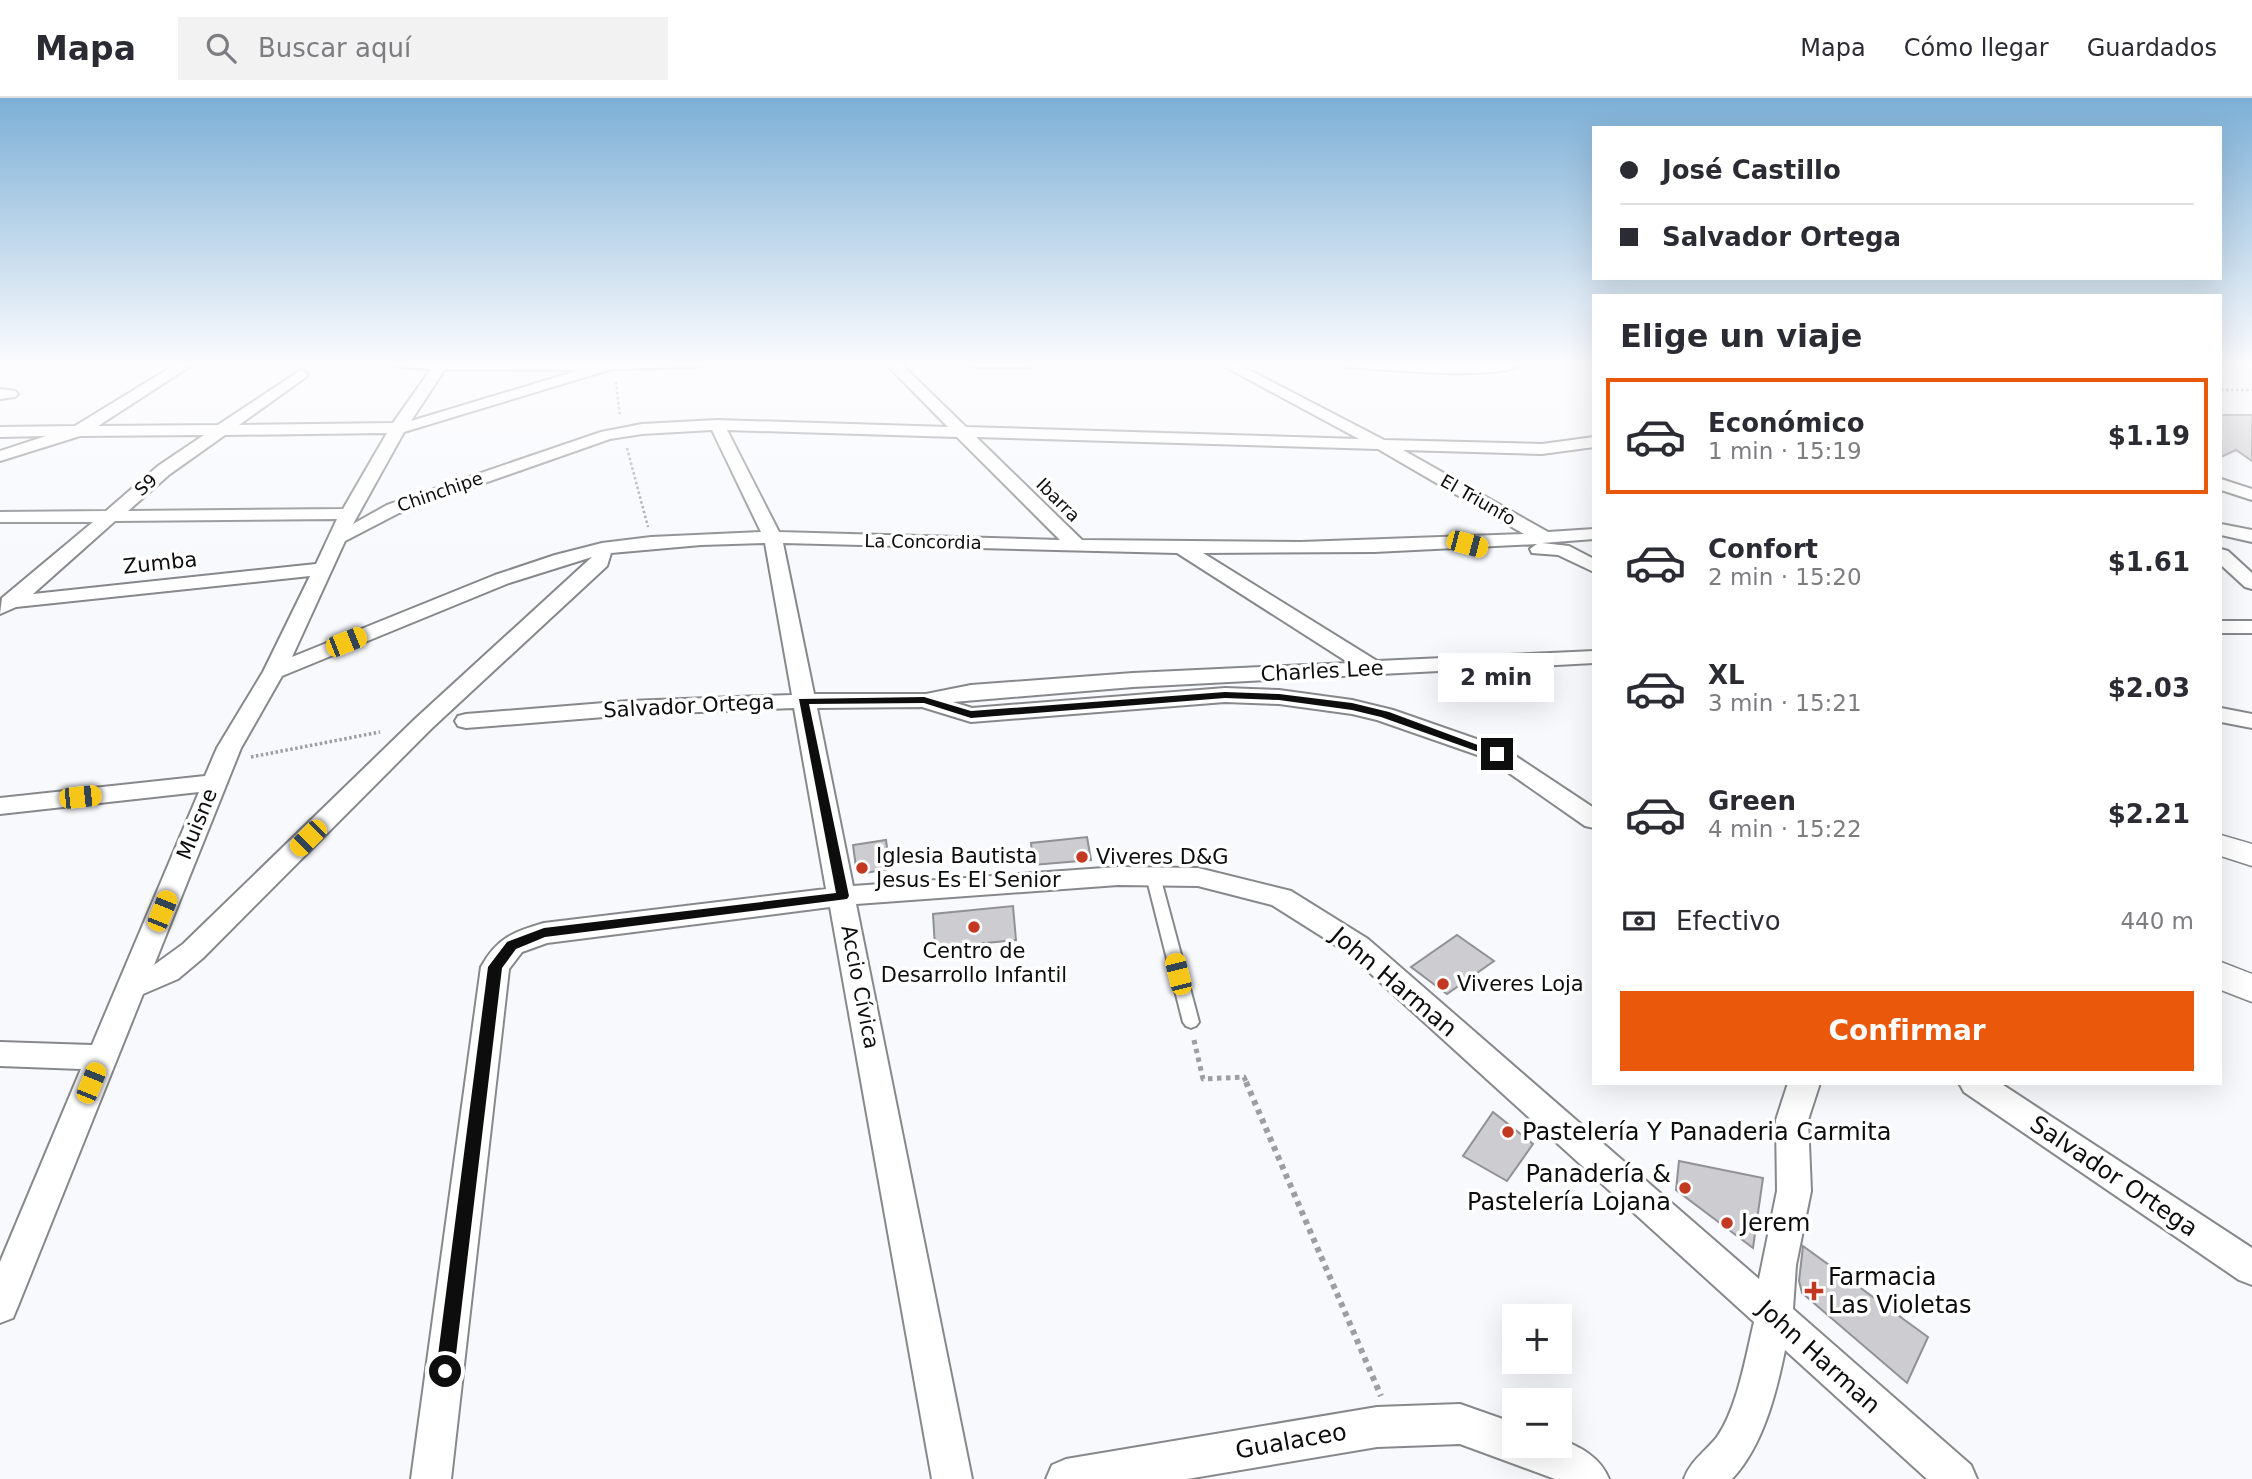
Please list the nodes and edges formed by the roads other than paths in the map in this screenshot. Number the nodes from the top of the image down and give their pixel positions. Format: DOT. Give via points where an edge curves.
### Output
graph roads {
  1 [pos="85,427"];
  2 [pos="401,427"];
  3 [pos="683,427"];
  4 [pos="717,427"];
  5 [pos="803,427"];
  6 [pos="959,427"];
  7 [pos="1349,427"];
  8 [pos="398,428"];
  9 [pos="221,429"];
  10 [pos="79,431"];
  11 [pos="0,432"];
  12 [pos="964,432"];
  13 [pos="1377,442"];
  14 [pos="1592,442"];
  15 [pos="0,456"];
  16 [pos="2222,484"];
  17 [pos="2252,495"];
  18 [pos="349,514"];
  19 [pos="112,516"];
  20 [pos="0,517"];
  21 [pos="2222,530"];
  22 [pos="1592,534"];
  23 [pos="2252,536"];
  24 [pos="337,538"];
  25 [pos="773,538"];
  26 [pos="1545,538"];
  27 [pos="1467,544"];
  28 [pos="1077,546"];
  29 [pos="1182,548"];
  30 [pos="603,549"];
  31 [pos="2222,556"];
  32 [pos="1592,565"];
  33 [pos="325,569"];
  34 [pos="2252,583"];
  35 [pos="4,604"];
  36 [pos="2222,627"];
  37 [pos="2252,627"];
  38 [pos="1592,657"];
  39 [pos="1374,669"];
  40 [pos="274,672"];
  41 [pos="924,700"];
  42 [pos="803,701"];
  43 [pos="2222,715"];
  44 [pos="466,721"];
  45 [pos="2252,721"];
  46 [pos="218,773"];
  47 [pos="0,806"];
  48 [pos="1592,819"];
  49 [pos="2222,845"];
  50 [pos="2252,855"];
  51 [pos="1153,876"];
  52 [pos="843,896"];
  53 [pos="2222,975"];
  54 [pos="130,987"];
  55 [pos="2252,989"];
  56 [pos="1191,1022"];
  57 [pos="0,1054"];
  58 [pos="101,1058"];
  59 [pos="1803,1085"];
  60 [pos="1978,1085"];
  61 [pos="2252,1268"];
  62 [pos="0,1306"];
  63 [pos="1774,1317"];
  64 [pos="1502,1439"];
  65 [pos="1550,1458"];
  66 [pos="1578,1470"];
  67 [pos="431,1479"];
  68 [pos="952,1479"];
  69 [pos="1066,1479"];
  70 [pos="1704,1479"];
  71 [pos="1957,1479"];
  1 -- 10 [label="street"];
  2 -- 8 [label="street"];
  3 -- 24 [label="street, Chinchipe" via="622,432 380,513 357,532"];
  4 -- 25 [label="street, Accio Cívica"];
  5 -- 12 [label="street, Chinchipe"];
  6 -- 12 [label="street, Ibarra"];
  7 -- 13 [label="street, El Triunfo"];
  8 -- 9 [label="street"];
  8 -- 18 [label="street, Muisne"];
  9 -- 10 [label="street"];
  9 -- 19 [label="street, S9" via="164,470"];
  10 -- 11 [label="street"];
  10 -- 15 [label="street"];
  12 -- 13 [label="street, Chinchipe"];
  12 -- 28 [label="street, Ibarra"];
  13 -- 14 [label="street, Chinchipe" via="1542,449"];
  13 -- 26 [label="street, El Triunfo"];
  16 -- 17 [label="street"];
  18 -- 19 [label="street"];
  18 -- 24 [label="street, Muisne"];
  19 -- 20 [label="street"];
  19 -- 35 [label="street, S9"];
  21 -- 23 [label="street"];
  22 -- 26 [label="street, La Concordia"];
  24 -- 33 [label="street, Muisne"];
  25 -- 28 [label="street, La Concordia"];
  25 -- 30 [label="street, La Concordia"];
  25 -- 42 [label="street, Accio Cívica"];
  26 -- 27 [label="street, La Concordia"];
  27 -- 29 [label="street, La Concordia"];
  27 -- 32 [label="street, El Triunfo" via="1562,550"];
  28 -- 29 [label="street, La Concordia"];
  29 -- 39 [label="street"];
  30 -- 40 [label="street, La Concordia" via="516,573"];
  30 -- 54 [label="street" via="600,562 423,724 193,951 168,971"];
  31 -- 34 [label="street"];
  33 -- 35 [label="street, Zumba"];
  33 -- 40 [label="street, Muisne"];
  36 -- 37 [label="street"];
  38 -- 39 [label="street, Charles Lee"];
  39 -- 41 [label="street, Charles Lee" via="1133,680"];
  40 -- 46 [label="street, Muisne"];
  41 -- 42 [label="street, Salvador Ortega"];
  41 -- 48 [label="street, Salvador Ortega" via="971,715 1225,695 1352,706 1497,754"];
  42 -- 44 [label="street, Salvador Ortega"];
  42 -- 52 [label="street, Accio Cívica"];
  43 -- 45 [label="street"];
  46 -- 47 [label="street"];
  46 -- 54 [label="street, Muisne"];
  49 -- 50 [label="street"];
  51 -- 52 [label="street, John Harman"];
  51 -- 56 [label="lane"];
  51 -- 63 [label="street, John Harman" via="1198,877 1281,898 1358,946"];
  52 -- 67 [label="street, John Harman" via="544,933 512,945 495,967"];
  52 -- 68 [label="street, Accio Cívica"];
  53 -- 55 [label="street"];
  54 -- 58 [label="street, Muisne"];
  57 -- 58 [label="street"];
  58 -- 62 [label="street, Muisne"];
  59 -- 63 [label="street" via="1792,1121 1794,1191 1778,1265"];
  60 -- 61 [label="street, Salvador Ortega"];
  63 -- 70 [label="street" via="1757,1390 1732,1450"];
  63 -- 71 [label="street, John Harman"];
  64 -- 69 [label="street, Gualaceo" via="1461,1424 1394,1426"];
  65 -- 66 [label="street"];
}
